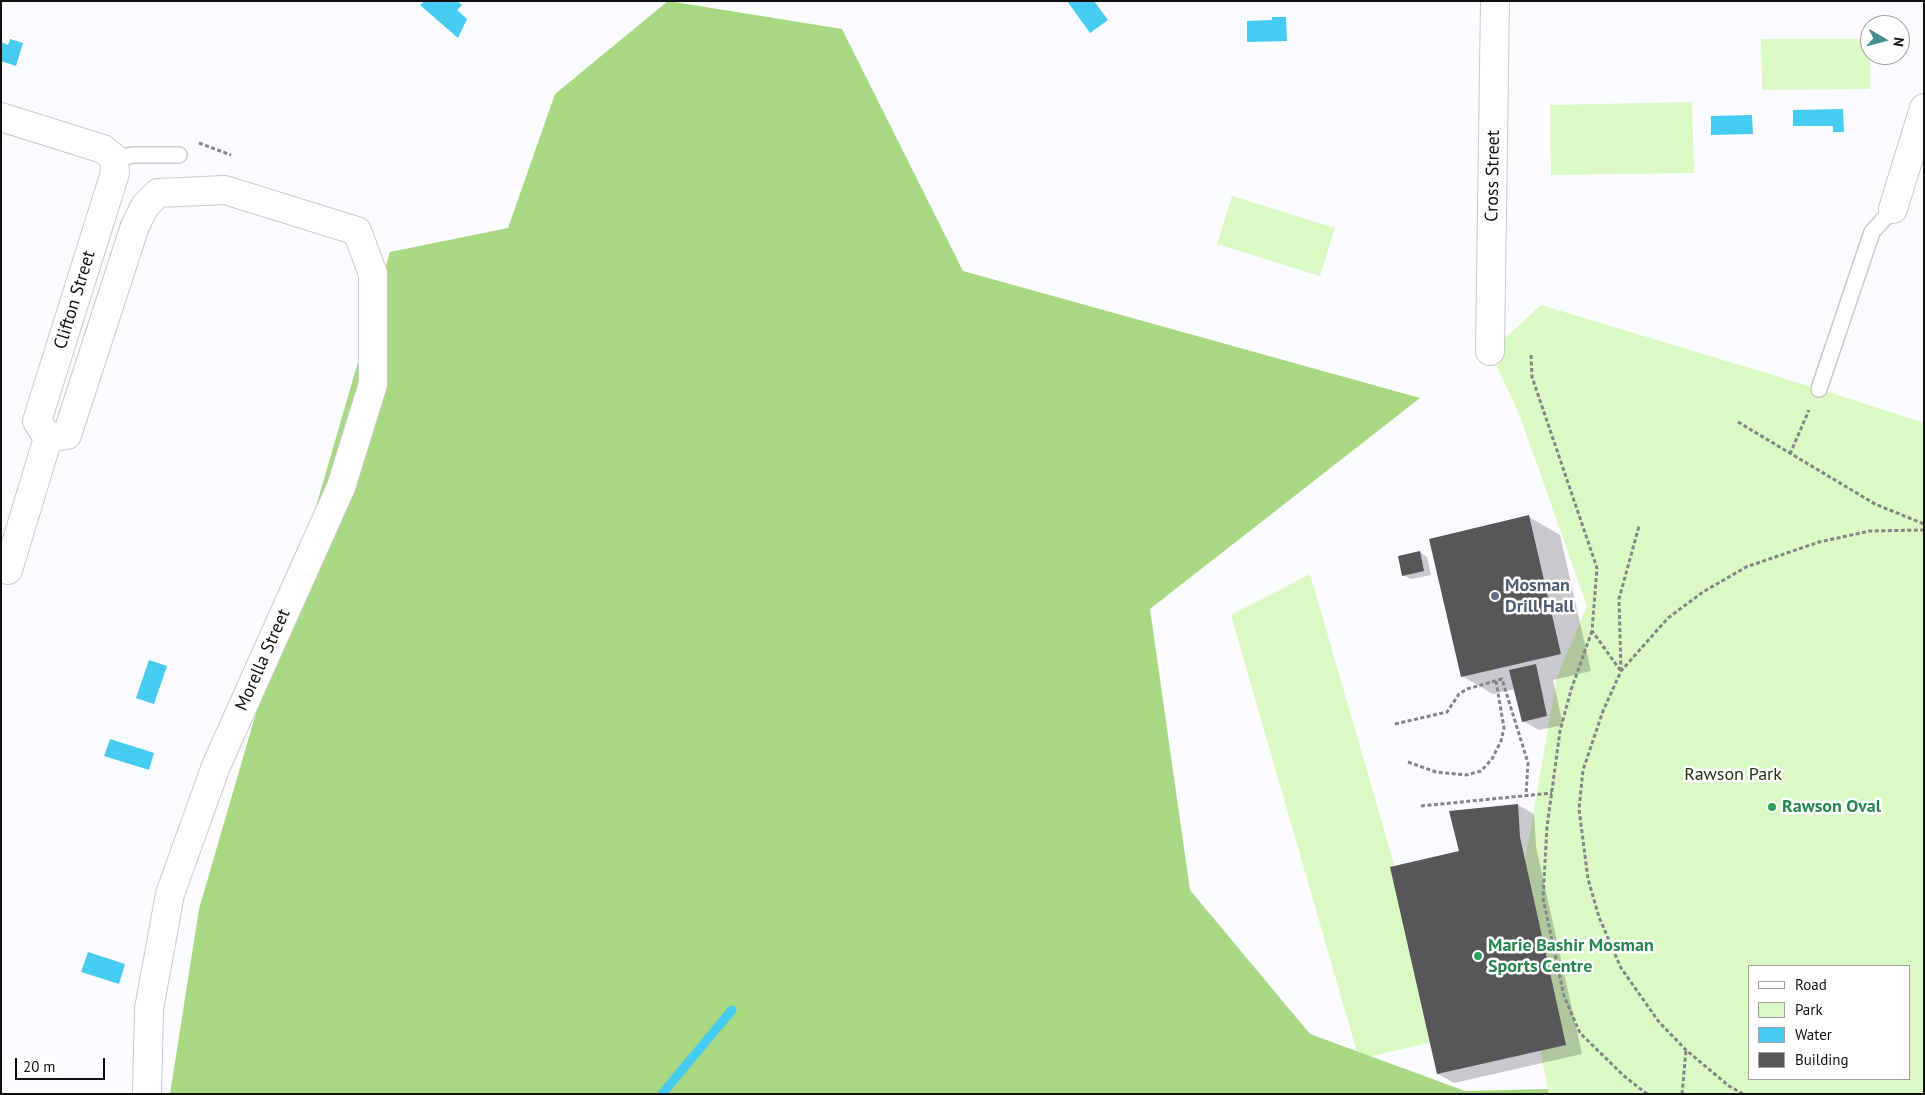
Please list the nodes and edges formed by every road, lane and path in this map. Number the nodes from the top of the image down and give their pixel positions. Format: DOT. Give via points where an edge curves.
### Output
graph roads {
  1 [pos="1495,1"];
  2 [pos="1924,108"];
  3 [pos="1,117"];
  4 [pos="191,140"];
  5 [pos="179,154"];
  6 [pos="231,156"];
  7 [pos="114,158"];
  8 [pos="1893,209"];
  9 [pos="357,231"];
  10 [pos="1490,352"];
  11 [pos="1531,355"];
  12 [pos="1819,389"];
  13 [pos="1738,422"];
  14 [pos="48,438"];
  15 [pos="1790,454"];
  16 [pos="1924,524"];
  17 [pos="1639,526"];
  18 [pos="1924,530"];
  19 [pos="8,570"];
  20 [pos="1592,631"];
  21 [pos="1621,672"];
  22 [pos="1496,681"];
  23 [pos="1395,724"];
  24 [pos="1408,762"];
  25 [pos="1552,793"];
  26 [pos="1526,796"];
  27 [pos="1421,806"];
  28 [pos="1686,1050"];
  29 [pos="147,1094"];
  30 [pos="1647,1094"];
  31 [pos="1682,1094"];
  32 [pos="1743,1094"];
  1 -- 10 [label="street, Cross Street"];
  2 -- 8 [label="street"];
  3 -- 7 [label="street" via="103,149"];
  4 -- 6 [label="path"];
  5 -- 7 [label="lane"];
  7 -- 14 [label="street, Clifton Street" via="115,173 37,421"];
  8 -- 12 [label="lane" via="1872,232"];
  9 -- 14 [label="street, Clifton Street" via="225,190 158,194 145,206 134,226 67,435"];
  9 -- 29 [label="street, Morella Street" via="373,274 372,384 341,487 216,766 170,894 150,1009"];
  11 -- 20 [label="path" via="1532,377 1597,568"];
  12 -- 15 [label="path"];
  13 -- 15 [label="path"];
  14 -- 19 [label="street"];
  15 -- 16 [label="path" via="1875,504"];
  17 -- 21 [label="path" via="1619,599"];
  18 -- 21 [label="path" via="1870,531 1819,542 1746,567 1703,592 1668,618"];
  20 -- 21 [label="path"];
  20 -- 25 [label="path" via="1560,731"];
  21 -- 28 [label="path" via="1603,711 1583,770 1579,809 1588,878 1599,917 1621,968 1659,1022"];
  22 -- 23 [label="path" via="1459,694 1447,712"];
  22 -- 24 [label="path" via="1504,728 1492,759 1481,771 1466,775 1436,772"];
  22 -- 26 [label="path" via="1502,679 1528,763"];
  25 -- 26 [label="path"];
  25 -- 30 [label="path" via="1542,898 1564,996 1580,1033"];
  26 -- 27 [label="path"];
  28 -- 31 [label="path"];
  28 -- 32 [label="path"];
}
